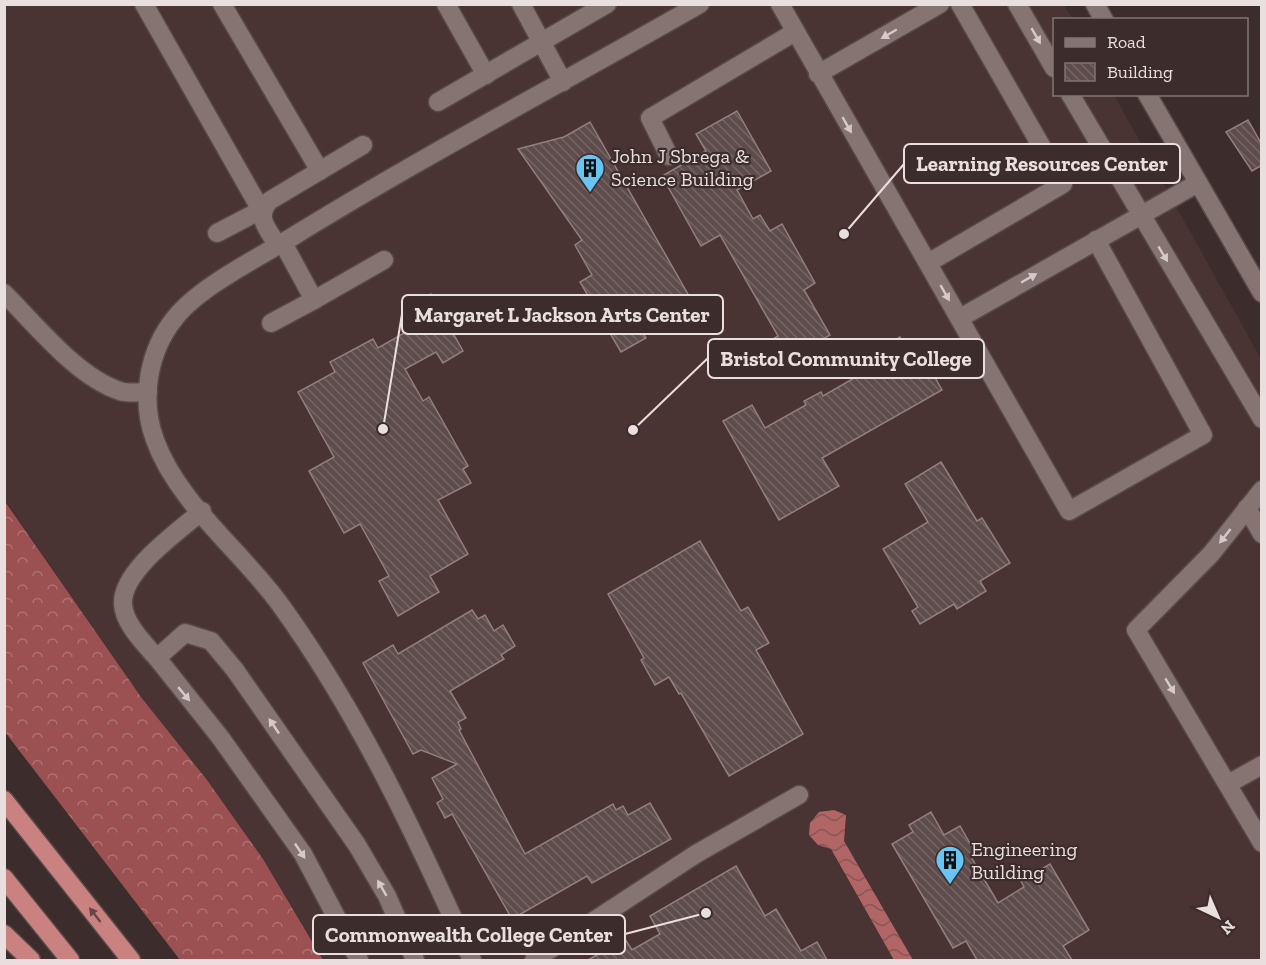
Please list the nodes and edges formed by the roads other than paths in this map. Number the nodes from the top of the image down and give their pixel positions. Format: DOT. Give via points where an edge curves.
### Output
graph roads {
  1 [pos="144,4"];
  2 [pos="222,4"];
  3 [pos="446,4"];
  4 [pos="521,4"];
  5 [pos="607,4"];
  6 [pos="700,4"];
  7 [pos="780,4"];
  8 [pos="939,4"];
  9 [pos="960,4"];
  10 [pos="1017,4"];
  11 [pos="1095,4"];
  12 [pos="587,9"];
  13 [pos="1103,18"];
  14 [pos="795,32"];
  15 [pos="542,42"];
  16 [pos="1053,66"];
  17 [pos="818,74"];
  18 [pos="486,75"];
  19 [pos="563,82"];
  20 [pos="1071,96"];
  21 [pos="1148,96"];
  22 [pos="438,102"];
  23 [pos="363,145"];
  24 [pos="669,156"];
  25 [pos="320,171"];
  26 [pos="1198,183"];
  27 [pos="261,210"];
  28 [pos="1141,215"];
  29 [pos="217,233"];
  30 [pos="1096,240"];
  31 [pos="280,244"];
  32 [pos="384,260"];
  33 [pos="928,263"];
  34 [pos="4,293"];
  35 [pos="1262,293"];
  36 [pos="314,300"];
  37 [pos="960,318"];
  38 [pos="271,323"];
  39 [pos="148,392"];
  40 [pos="1262,419"];
  41 [pos="1262,490"];
  42 [pos="1247,508"];
  43 [pos="202,511"];
  44 [pos="1262,534"];
  45 [pos="157,658"];
  46 [pos="1262,765"];
  47 [pos="1228,783"];
  48 [pos="799,795"];
  49 [pos="4,800"];
  50 [pos="1256,819"];
  51 [pos="1262,843"];
  52 [pos="4,878"];
  53 [pos="4,934"];
  54 [pos="31,960"];
  55 [pos="70,960"];
  56 [pos="131,960"];
  57 [pos="359,960"];
  58 [pos="415,960"];
  59 [pos="472,960"];
  60 [pos="534,960"];
  1 -- 27 [label="street"];
  2 -- 25 [label="street"];
  3 -- 18 [label="street"];
  4 -- 15 [label="street"];
  5 -- 12 [label="street"];
  6 -- 19 [label="street"];
  7 -- 14 [label="street"];
  8 -- 17 [label="street, one-way"];
  9 -- 33 [label="street" via="1063,184"];
  10 -- 16 [label="street, one-way"];
  11 -- 13 [label="street"];
  12 -- 15 [label="street"];
  14 -- 17 [label="street"];
  14 -- 24 [label="street" via="650,118"];
  15 -- 18 [label="street"];
  15 -- 19 [label="street"];
  17 -- 33 [label="street, one-way"];
  18 -- 22 [label="street"];
  19 -- 31 [label="street"];
  20 -- 28 [label="street"];
  21 -- 26 [label="street"];
  23 -- 25 [label="street"];
  25 -- 27 [label="street" via="269,201"];
  26 -- 28 [label="street"];
  26 -- 35 [label="street"];
  27 -- 29 [label="street"];
  27 -- 31 [label="street" via="261,217"];
  28 -- 30 [label="street"];
  28 -- 40 [label="street, one-way"];
  37 -- 30 [label="street, one-way"];
  30 -- 37 [label="street" via="1203,435 1069,511"];
  31 -- 36 [label="street"];
  31 -- 39 [label="street" via="177,314 153,356"];
  32 -- 36 [label="street"];
  33 -- 37 [label="street, one-way"];
  34 -- 39 [label="street" via="69,359 99,381 122,392"];
  36 -- 38 [label="street"];
  39 -- 43 [label="street" via="150,424 158,448"];
  41 -- 42 [label="street"];
  42 -- 44 [label="street"];
  42 -- 47 [label="street, one-way" via="1211,554 1136,630"];
  43 -- 45 [label="street" via="130,578 123,604 132,628"];
  43 -- 59 [label="street" via="281,606 354,718 411,825"];
  45 -- 57 [label="street, one-way" via="220,737 303,854"];
  58 -- 45 [label="street, one-way" via="387,896 357,845 235,669 211,641 185,633"];
  46 -- 47 [label="street"];
  47 -- 50 [label="street"];
  48 -- 60 [label="street" via="696,854"];
  56 -- 49 [label="highway, one-way"];
  50 -- 51 [label="street"];
  52 -- 55 [label="highway"];
  53 -- 54 [label="highway"];
}
